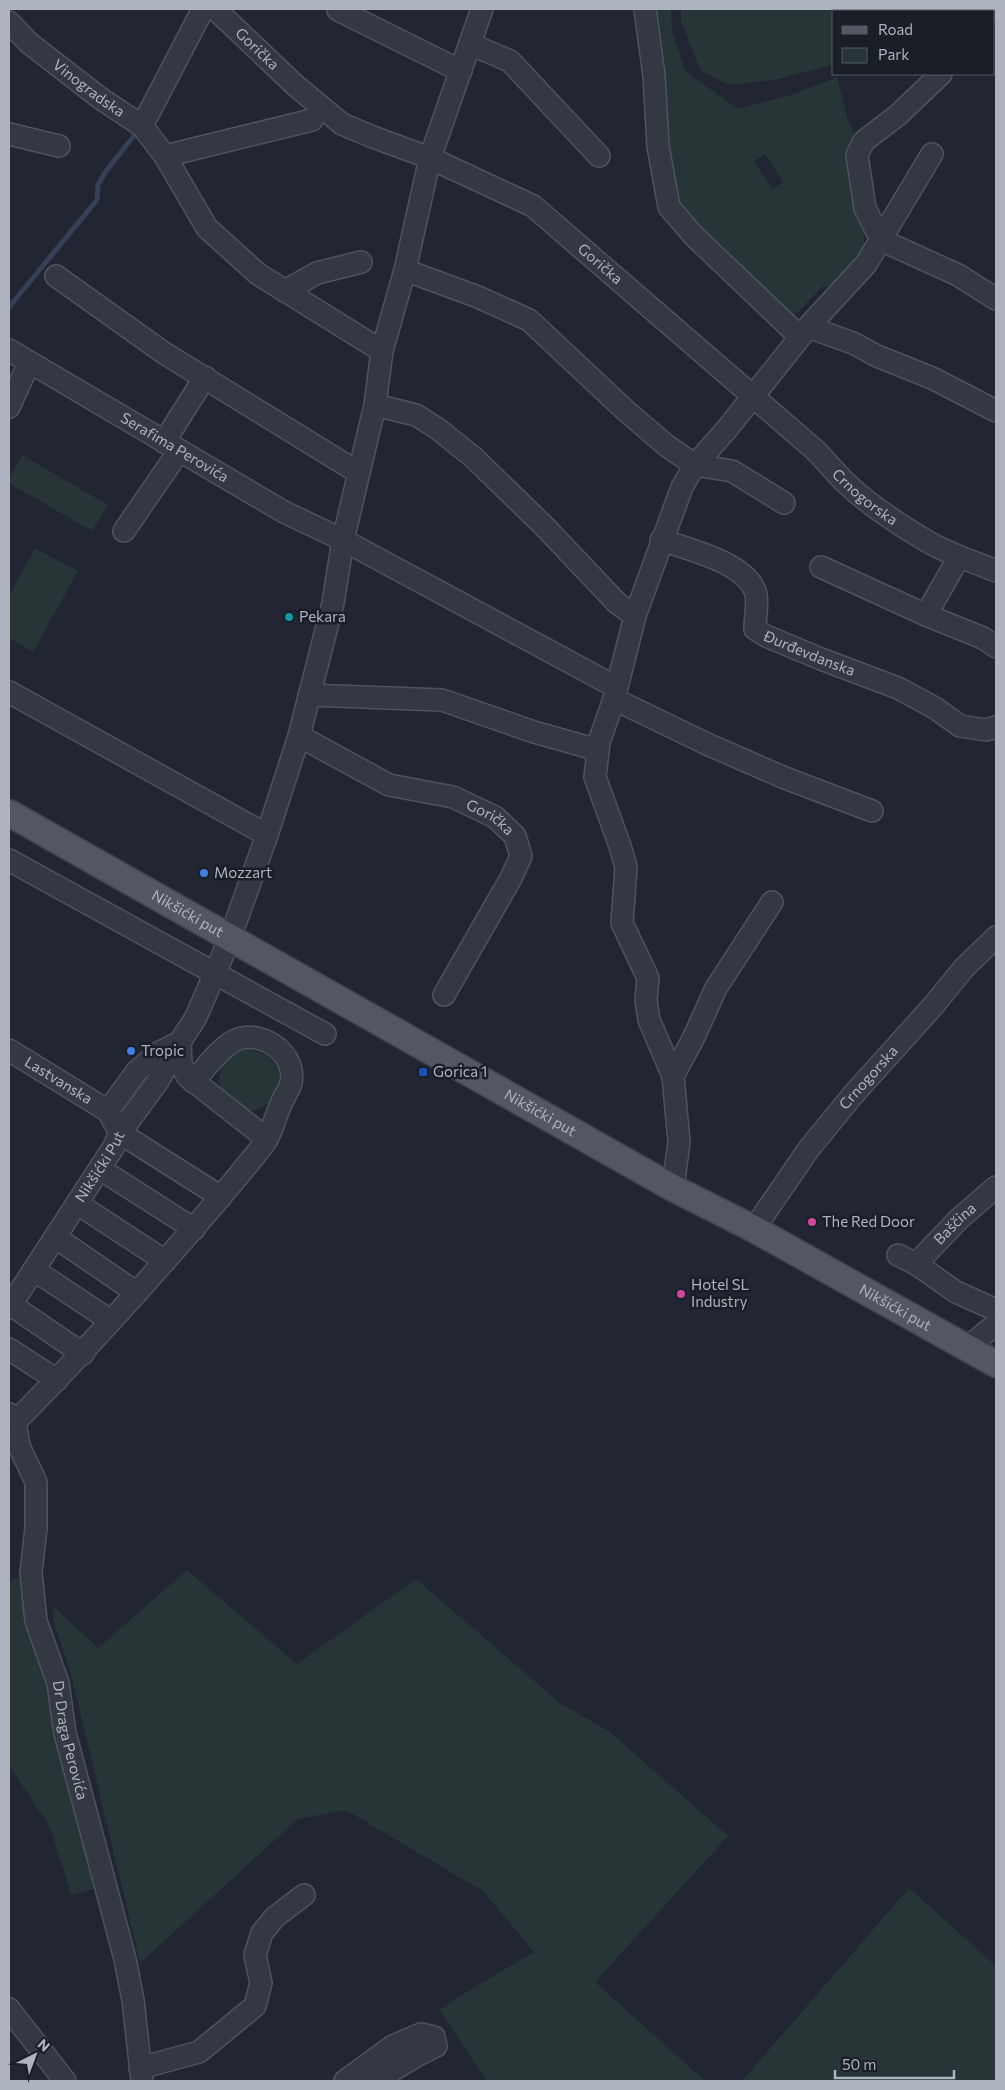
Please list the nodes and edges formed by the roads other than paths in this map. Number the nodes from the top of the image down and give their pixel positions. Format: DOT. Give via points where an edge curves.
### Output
graph roads {
  1 [pos="203,9"];
  2 [pos="215,9"];
  3 [pos="482,9"];
  4 [pos="645,9"];
  5 [pos="338,10"];
  6 [pos="9,22"];
  7 [pos="470,44"];
  8 [pos="461,71"];
  9 [pos="940,75"];
  10 [pos="312,120"];
  11 [pos="142,126"];
  12 [pos="9,134"];
  13 [pos="60,146"];
  14 [pos="932,154"];
  15 [pos="165,156"];
  16 [pos="600,156"];
  17 [pos="430,158"];
  18 [pos="880,240"];
  19 [pos="361,262"];
  20 [pos="405,270"];
  21 [pos="56,276"];
  22 [pos="285,291"];
  23 [pos="996,299"];
  24 [pos="804,332"];
  25 [pos="9,350"];
  26 [pos="382,351"];
  27 [pos="29,363"];
  28 [pos="205,378"];
  29 [pos="752,396"];
  30 [pos="375,405"];
  31 [pos="9,407"];
  32 [pos="996,412"];
  33 [pos="171,447"];
  34 [pos="695,465"];
  35 [pos="359,473"];
  36 [pos="784,504"];
  37 [pos="124,531"];
  38 [pos="343,540"];
  39 [pos="661,540"];
  40 [pos="959,557"];
  41 [pos="821,566"];
  42 [pos="996,570"];
  43 [pos="926,614"];
  44 [pos="635,616"];
  45 [pos="996,647"];
  46 [pos="9,692"];
  47 [pos="615,693"];
  48 [pos="309,695"];
  49 [pos="996,727"];
  50 [pos="299,736"];
  51 [pos="598,750"];
  52 [pos="872,811"];
  53 [pos="9,813"];
  54 [pos="267,835"];
  55 [pos="9,860"];
  56 [pos="772,902"];
  57 [pos="996,937"];
  58 [pos="230,938"];
  59 [pos="214,974"];
  60 [pos="444,995"];
  61 [pos="326,1034"];
  62 [pos="180,1042"];
  63 [pos="9,1050"];
  64 [pos="673,1076"];
  65 [pos="193,1082"];
  66 [pos="108,1111"];
  67 [pos="120,1133"];
  68 [pos="267,1138"];
  69 [pos="100,1169"];
  70 [pos="673,1188"];
  71 [pos="996,1188"];
  72 [pos="221,1197"];
  73 [pos="78,1204"];
  74 [pos="194,1229"];
  75 [pos="754,1229"];
  76 [pos="55,1236"];
  77 [pos="165,1261"];
  78 [pos="34,1270"];
  79 [pos="137,1293"];
  80 [pos="10,1306"];
  81 [pos="996,1310"];
  82 [pos="111,1321"];
  83 [pos="996,1324"];
  84 [pos="967,1348"];
  85 [pos="9,1349"];
  86 [pos="83,1354"];
  87 [pos="996,1364"];
  88 [pos="57,1380"];
  89 [pos="12,1418"];
  90 [pos="304,1895"];
  91 [pos="9,2009"];
  92 [pos="141,2075"];
  93 [pos="65,2081"];
  94 [pos="345,2081"];
  95 [pos="375,2081"];
  1 -- 11 [label="street"];
  2 -- 17 [label="street, Gorička" via="296,86 342,124"];
  3 -- 7 [label="street"];
  4 -- 24 [label="street" via="654,76 658,146 669,207 694,236"];
  5 -- 8 [label="street"];
  6 -- 11 [label="street, Vinogradska" via="29,43"];
  7 -- 8 [label="street"];
  7 -- 16 [label="street" via="510,62"];
  8 -- 17 [label="street"];
  9 -- 18 [label="street" via="898,115 864,141 857,155 865,208"];
  10 -- 15 [label="street"];
  11 -- 15 [label="street, Vinogradska"];
  12 -- 13 [label="street"];
  14 -- 18 [label="street"];
  15 -- 22 [label="street, Vinogradska" via="207,228 258,274"];
  17 -- 20 [label="street"];
  17 -- 29 [label="street, Gorička" via="533,206"];
  18 -- 23 [label="street" via="958,275"];
  18 -- 24 [label="street" via="866,264"];
  19 -- 22 [label="street" via="317,273"];
  20 -- 26 [label="street"];
  20 -- 34 [label="street" via="529,320 625,410"];
  21 -- 28 [label="street" via="164,353"];
  22 -- 26 [label="street, Vinogradska"];
  24 -- 29 [label="street"];
  24 -- 32 [label="street" via="853,343 932,378"];
  25 -- 27 [label="street, Serafima Perovića"];
  26 -- 30 [label="street"];
  27 -- 31 [label="street"];
  27 -- 33 [label="street, Serafima Perovića"];
  28 -- 33 [label="street"];
  28 -- 35 [label="street"];
  29 -- 34 [label="street" via="728,429"];
  29 -- 40 [label="street, Crnogorska" via="876,507 926,541"];
  30 -- 35 [label="street"];
  30 -- 44 [label="street" via="416,415 473,457 617,602"];
  33 -- 37 [label="street"];
  33 -- 38 [label="street, Serafima Perovića" via="284,512"];
  34 -- 36 [label="street" via="732,472"];
  34 -- 39 [label="street" via="682,487"];
  35 -- 38 [label="street"];
  38 -- 47 [label="street"];
  38 -- 48 [label="street" via="333,604"];
  39 -- 44 [label="street"];
  39 -- 49 [label="street, Đurđevdanska" via="713,557 746,577 756,594 755,629 766,636 886,683 935,708 960,726 986,730"];
  40 -- 42 [label="street, Crnogorska"];
  40 -- 43 [label="street"];
  41 -- 43 [label="street"];
  43 -- 45 [label="street" via="983,638"];
  44 -- 47 [label="street"];
  46 -- 54 [label="street"];
  47 -- 51 [label="street"];
  47 -- 52 [label="street" via="706,744"];
  48 -- 50 [label="street"];
  48 -- 51 [label="street" via="442,700"];
  50 -- 54 [label="street"];
  50 -- 60 [label="street, Gorička" via="389,785 453,797 495,817 514,836 521,856"];
  51 -- 64 [label="street" via="595,777 626,868 622,923 648,978 646,1000 649,1020"];
  53 -- 58 [label="main road, Nikšićki put"];
  54 -- 58 [label="street"];
  55 -- 59 [label="street"];
  56 -- 64 [label="street" via="716,988"];
  57 -- 75 [label="street, Crnogorska" via="964,968 852,1096 808,1150"];
  58 -- 59 [label="street"];
  58 -- 70 [label="main road, Nikšićki put"];
  59 -- 61 [label="street"];
  59 -- 62 [label="street" via="196,1017"];
  62 -- 65 [label="street" via="180,1064"];
  62 -- 66 [label="street, Nikšićki Put" via="158,1052 137,1071"];
  62 -- 67 [label="street" via="158,1081"];
  63 -- 66 [label="street, Lastvanska"];
  64 -- 70 [label="street" via="679,1142"];
  65 -- 68 [label="street"];
  65 -- 68 [label="street" via="235,1040 248,1037 272,1043 287,1060 290,1083"];
  66 -- 67 [label="street, Nikšićki Put"];
  67 -- 69 [label="street, Nikšićki Put"];
  67 -- 72 [label="street"];
  68 -- 72 [label="street"];
  69 -- 73 [label="street, Nikšićki Put"];
  69 -- 74 [label="street"];
  70 -- 75 [label="main road, Nikšićki put"];
  71 -- 81 [label="street, Baščina" via="907,1259 956,1292"];
  72 -- 74 [label="street"];
  73 -- 76 [label="street, Nikšićki Put"];
  73 -- 77 [label="street"];
  74 -- 77 [label="street"];
  75 -- 84 [label="main road, Nikšićki put"];
  76 -- 78 [label="street, Nikšićki Put"];
  76 -- 79 [label="street"];
  77 -- 79 [label="street"];
  78 -- 80 [label="street, Nikšićki Put"];
  78 -- 82 [label="street"];
  79 -- 82 [label="street"];
  80 -- 86 [label="street"];
  82 -- 86 [label="street"];
  83 -- 84 [label="street"];
  84 -- 87 [label="main road, Nikšićki put"];
  85 -- 88 [label="street"];
  86 -- 88 [label="street"];
  88 -- 89 [label="street"];
  89 -- 92 [label="street, Dr Draga Perovića" via="19,1446 36,1482 36,1528 31,1573 36,1621 58,1683 65,1733 125,1959"];
  90 -- 92 [label="street, Dr Draga Perovića" via="275,1916 262,1933 255,1955 261,1983 255,2006 199,2052"];
  91 -- 93 [label="street"];
  94 -- 95 [label="street" via="393,2046 421,2034 434,2037 436,2046"];
}
